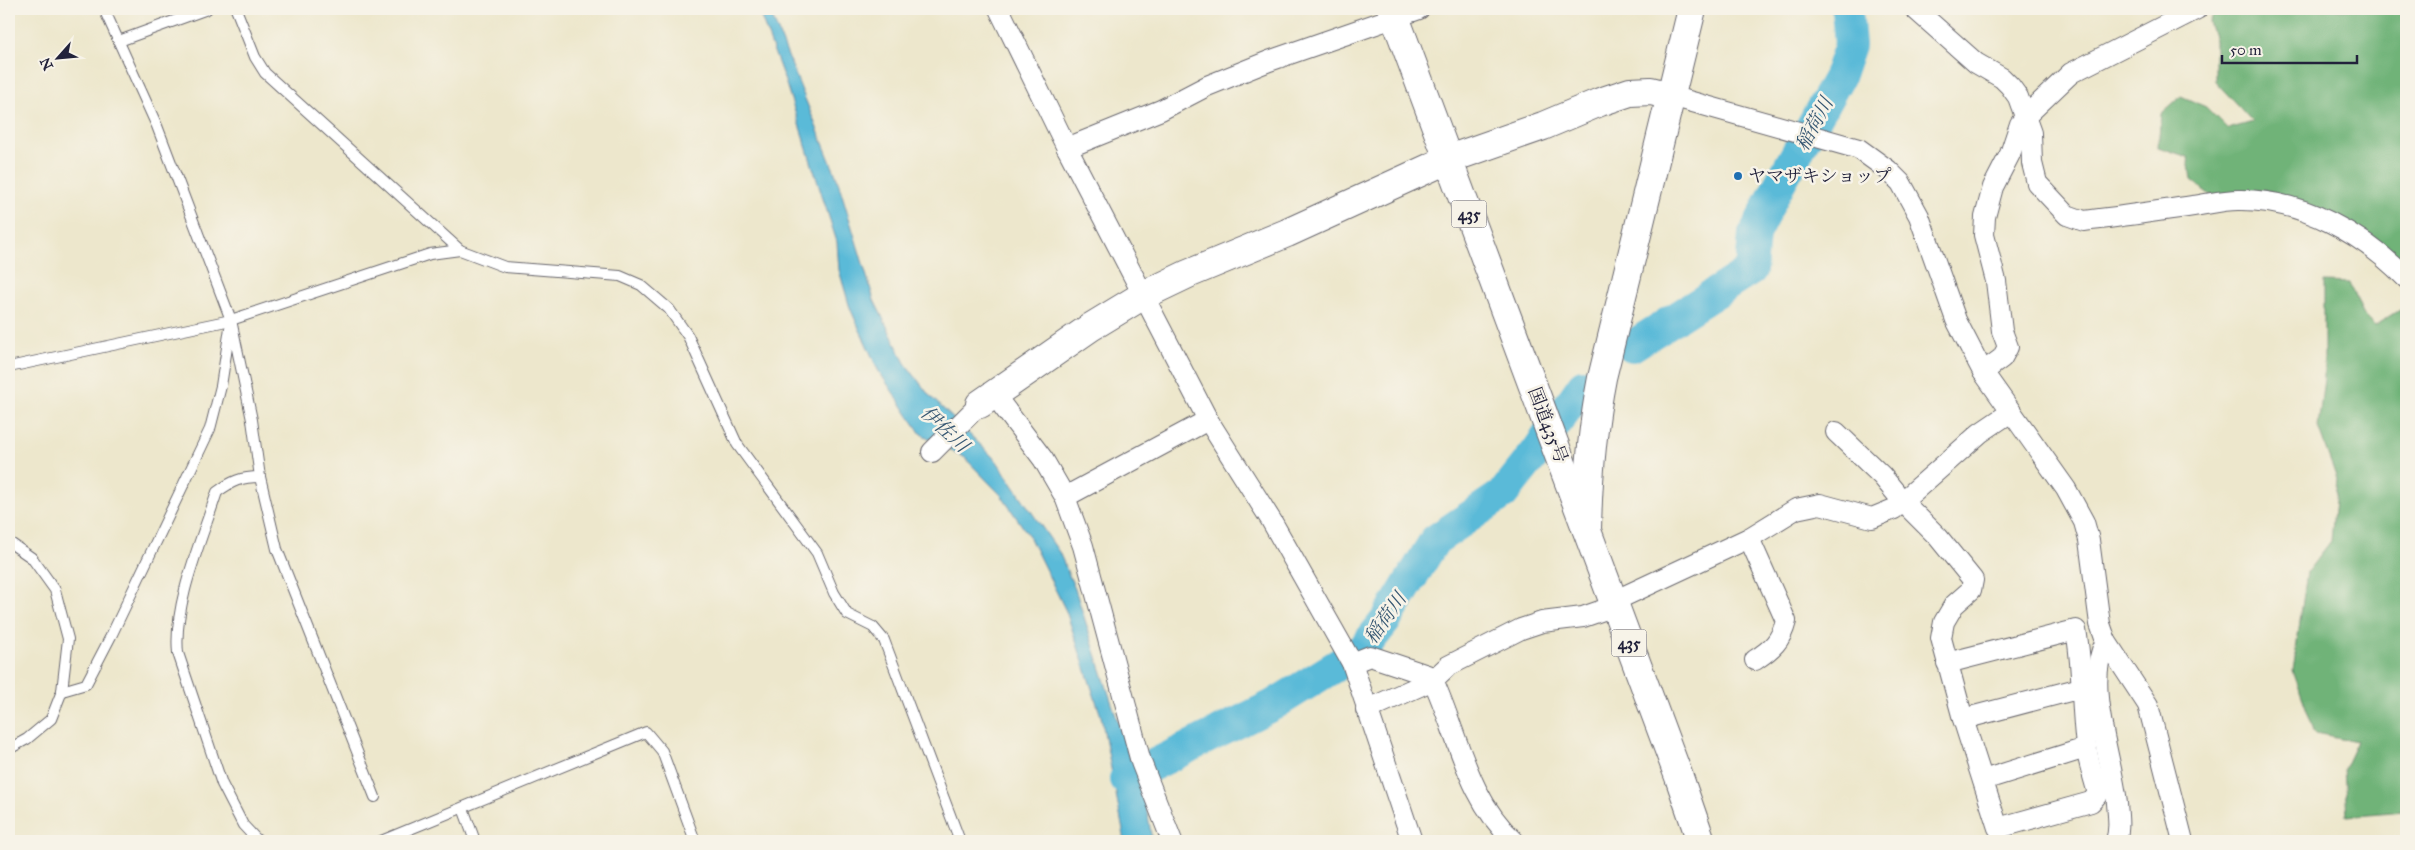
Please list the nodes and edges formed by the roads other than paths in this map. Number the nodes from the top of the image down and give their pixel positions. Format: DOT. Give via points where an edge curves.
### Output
graph roads {
  1 [pos="104,9"];
  2 [pos="207,9"];
  3 [pos="236,9"];
  4 [pos="999,9"];
  5 [pos="1692,9"];
  6 [pos="1914,9"];
  7 [pos="2197,9"];
  8 [pos="1403,12"];
  9 [pos="119,41"];
  10 [pos="1671,96"];
  11 [pos="2026,116"];
  12 [pos="1067,148"];
  13 [pos="1449,159"];
  14 [pos="460,250"];
  15 [pos="2406,278"];
  16 [pos="1142,296"];
  17 [pos="231,320"];
  18 [pos="9,367"];
  19 [pos="1983,372"];
  20 [pos="987,398"];
  21 [pos="2011,412"];
  22 [pos="1208,420"];
  23 [pos="1836,432"];
  24 [pos="932,452"];
  25 [pos="260,477"];
  26 [pos="1065,497"];
  27 [pos="1904,503"];
  28 [pos="1587,530"];
  29 [pos="1749,538"];
  30 [pos="9,542"];
  31 [pos="1614,601"];
  32 [pos="2106,641"];
  33 [pos="1755,660"];
  34 [pos="1352,663"];
  35 [pos="1947,663"];
  36 [pos="1433,680"];
  37 [pos="2081,688"];
  38 [pos="62,691"];
  39 [pos="1366,710"];
  40 [pos="1963,719"];
  41 [pos="2086,748"];
  42 [pos="9,749"];
  43 [pos="1983,780"];
  44 [pos="375,797"];
  45 [pos="462,808"];
  46 [pos="258,841"];
  47 [pos="381,841"];
  48 [pos="475,841"];
  49 [pos="695,841"];
  50 [pos="960,841"];
  51 [pos="1172,841"];
  52 [pos="1412,841"];
  53 [pos="1514,841"];
  54 [pos="1701,841"];
  55 [pos="2116,841"];
  56 [pos="2183,841"];
  1 -- 9 [label="lane"];
  2 -- 9 [label="lane"];
  3 -- 14 [label="lane" via="255,57 265,73"];
  4 -- 12 [label="street"];
  5 -- 10 [label="main road"];
  6 -- 11 [label="street" via="1970,58 2006,82 2018,97"];
  7 -- 11 [label="street" via="2071,73"];
  8 -- 12 [label="street" via="1207,86 1161,110"];
  8 -- 13 [label="main road, 国道435号 / 435"];
  9 -- 17 [label="lane" via="157,126"];
  10 -- 13 [label="main road" via="1651,90 1630,92"];
  10 -- 19 [label="street" via="1860,149 1888,170 1902,183 1919,216 1956,320"];
  10 -- 28 [label="main road" via="1608,347 1595,413 1589,459"];
  11 -- 15 [label="street" via="2037,183 2067,215 2084,221 2238,200 2274,204 2315,215 2358,237"];
  11 -- 19 [label="street" via="1994,187 1985,217 1984,234 1996,281 2002,331 2008,347 2002,358"];
  12 -- 16 [label="street"];
  13 -- 16 [label="main road"];
  13 -- 28 [label="main road, 国道435号 / 435"];
  14 -- 17 [label="lane" via="430,254"];
  14 -- 50 [label="lane" via="505,267 620,276 641,285 669,309 688,336 737,444 817,553 847,614 873,627 884,640"];
  16 -- 20 [label="main road"];
  16 -- 22 [label="street"];
  17 -- 18 [label="lane"];
  17 -- 25 [label="lane"];
  17 -- 38 [label="lane" via="221,386 210,429 86,684"];
  19 -- 21 [label="street"];
  20 -- 24 [label="street"];
  20 -- 26 [label="street" via="1043,459"];
  21 -- 27 [label="street" via="1980,433"];
  21 -- 32 [label="street" via="2066,489 2084,522 2100,624"];
  22 -- 26 [label="street"];
  22 -- 34 [label="street" via="1271,520"];
  23 -- 27 [label="street" via="1882,476"];
  25 -- 44 [label="lane" via="277,548"];
  25 -- 46 [label="lane" via="243,477 217,492 179,612 176,636 178,653 222,784 243,825"];
  26 -- 51 [label="street" via="1083,546 1142,762"];
  27 -- 29 [label="street" via="1872,518 1820,504 1796,509"];
  27 -- 35 [label="street" via="1938,537 1973,580 1970,590 1954,605 1944,622 1941,638"];
  28 -- 31 [label="main road, 国道435号 / 435"];
  29 -- 31 [label="street"];
  29 -- 33 [label="street" via="1786,621 1775,647"];
  30 -- 38 [label="lane" via="32,558 55,590 68,639"];
  31 -- 36 [label="street" via="1603,610 1583,617 1542,622 1521,630 1448,666"];
  31 -- 54 [label="main road, 国道435号 / 435"];
  32 -- 55 [label="street" via="2100,653 2098,701 2115,784 2119,830"];
  32 -- 56 [label="street" via="2148,705"];
  34 -- 36 [label="street" via="1370,656 1427,675"];
  34 -- 39 [label="street"];
  35 -- 37 [label="street" via="2076,630"];
  35 -- 40 [label="street"];
  36 -- 39 [label="street"];
  36 -- 53 [label="street" via="1479,794 1494,821"];
  37 -- 40 [label="street"];
  37 -- 41 [label="street"];
  38 -- 42 [label="lane" via="50,719 27,739"];
  39 -- 52 [label="street"];
  40 -- 43 [label="street"];
  41 -- 43 [label="street"];
  41 -- 43 [label="street" via="2098,794 2092,802 1998,828"];
  45 -- 47 [label="lane"];
  45 -- 48 [label="lane"];
  45 -- 49 [label="lane" via="646,732 662,751"];
}
